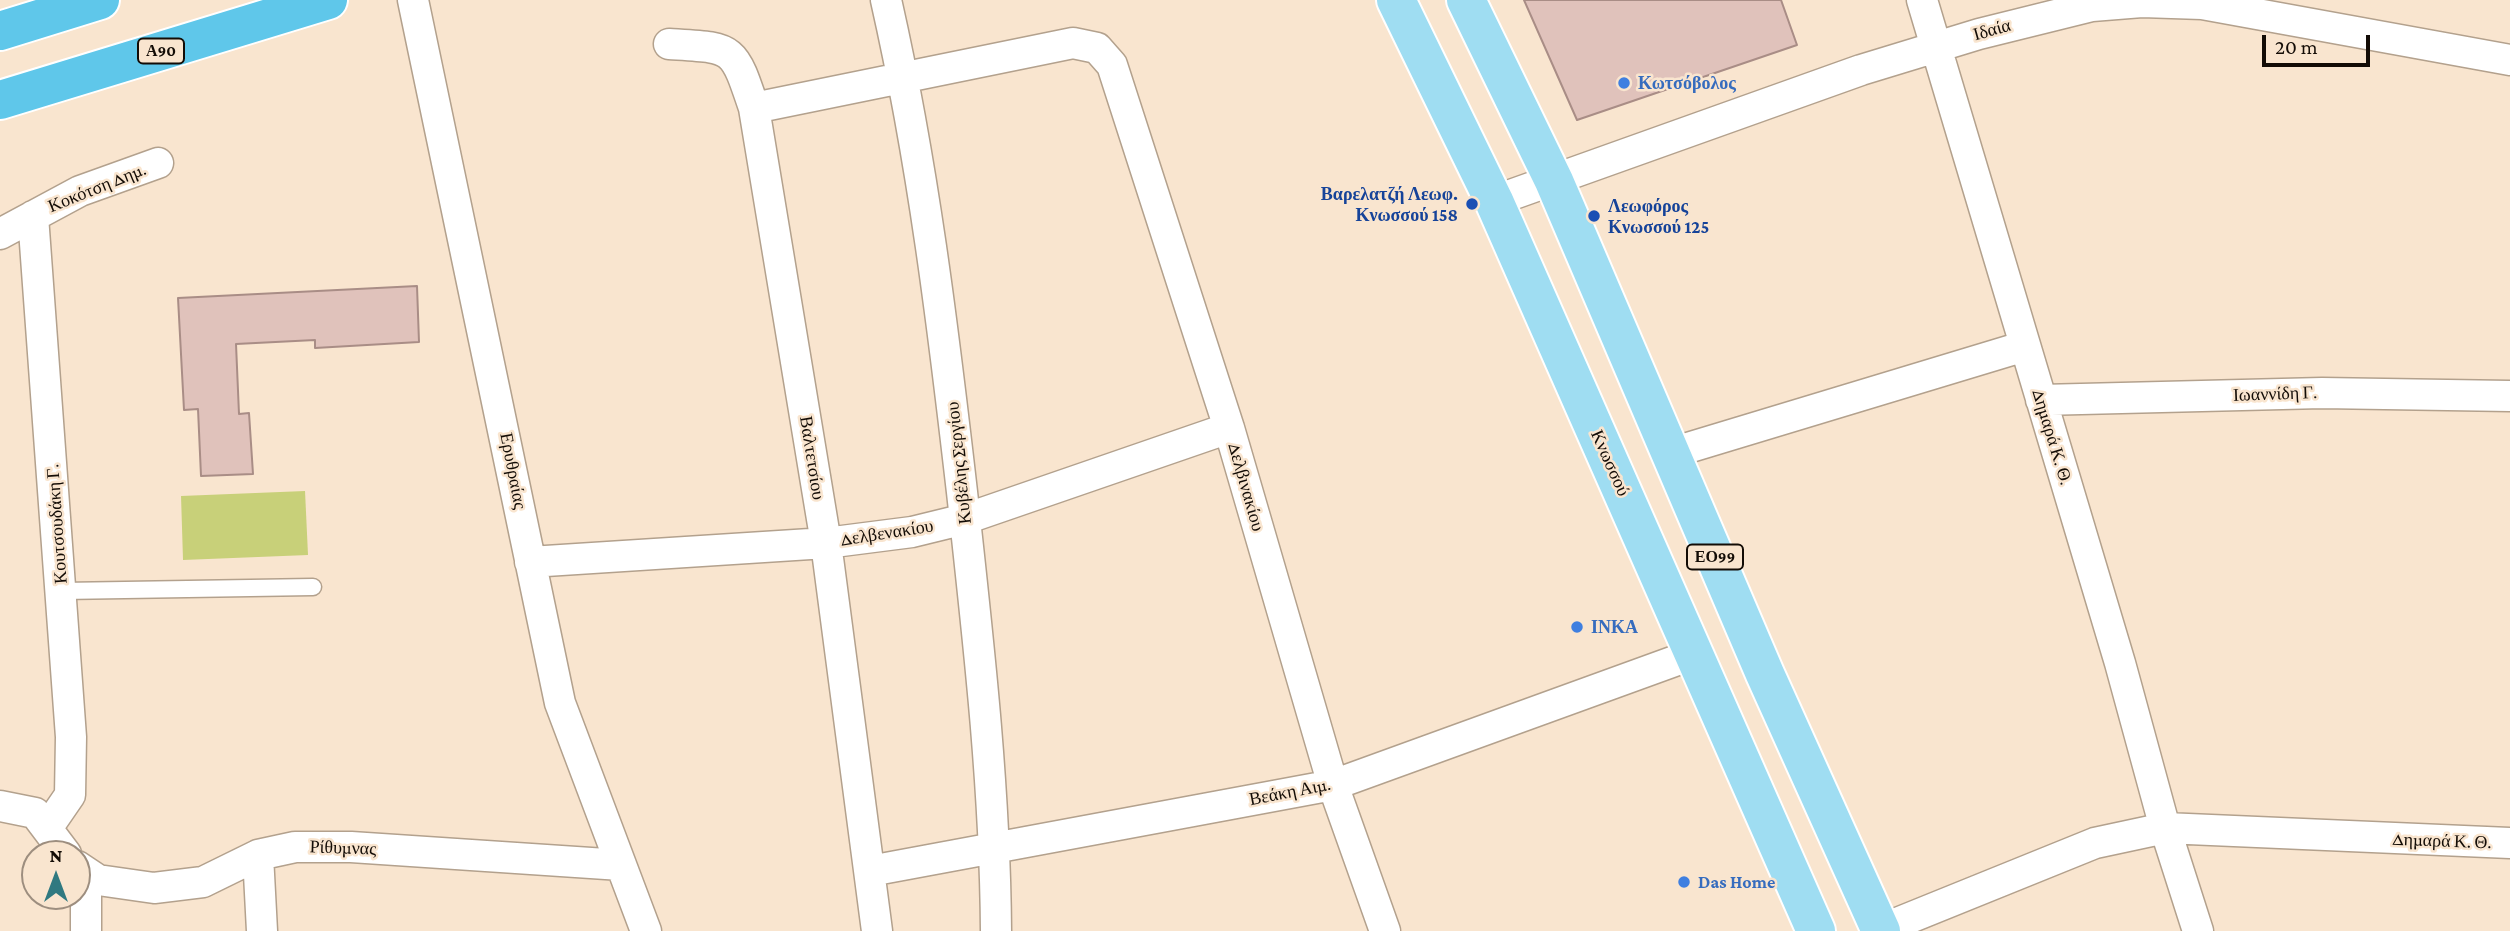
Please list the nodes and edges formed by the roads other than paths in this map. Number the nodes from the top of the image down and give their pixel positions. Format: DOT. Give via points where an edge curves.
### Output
graph roads {
  1 [pos="100,0"];
  2 [pos="413,0"];
  3 [pos="886,0"];
  4 [pos="1396,0"];
  5 [pos="1466,0"];
  6 [pos="1922,0"];
  7 [pos="325,1"];
  8 [pos="2172,1"];
  9 [pos="0,31"];
  10 [pos="669,44"];
  11 [pos="1937,46"];
  12 [pos="2510,60"];
  13 [pos="903,76"];
  14 [pos="0,100"];
  15 [pos="754,108"];
  16 [pos="158,163"];
  17 [pos="1554,181"];
  18 [pos="1494,201"];
  19 [pos="33,216"];
  20 [pos="0,234"];
  21 [pos="2025,346"];
  22 [pos="2510,396"];
  23 [pos="2041,400"];
  24 [pos="1229,428"];
  25 [pos="1671,453"];
  26 [pos="965,519"];
  27 [pos="826,544"];
  28 [pos="530,562"];
  29 [pos="313,586"];
  30 [pos="62,591"];
  31 [pos="1694,654"];
  32 [pos="1333,785"];
  33 [pos="0,806"];
  34 [pos="48,827"];
  35 [pos="2165,828"];
  36 [pos="58,840"];
  37 [pos="2510,843"];
  38 [pos="996,847"];
  39 [pos="258,855"];
  40 [pos="621,865"];
  41 [pos="870,871"];
  42 [pos="91,875"];
  43 [pos="83,910"];
  44 [pos="1880,930"];
  45 [pos="86,931"];
  46 [pos="262,931"];
  47 [pos="646,931"];
  48 [pos="877,931"];
  49 [pos="996,931"];
  50 [pos="1385,931"];
  51 [pos="1816,931"];
  52 [pos="2198,931"];
  1 -- 9 [label="highway"];
  2 -- 28 [label="street, Ερυθραίας"];
  3 -- 13 [label="street, Κυβέλης Σεργίου"];
  4 -- 18 [label="main road, Κνωσσού"];
  5 -- 17 [label="main road, ΕΟ99"];
  6 -- 11 [label="street, Δημαρά Κ. Θ."];
  7 -- 14 [label="highway, Α90"];
  8 -- 11 [label="street, Ιδαία" via="2092,6"];
  8 -- 12 [label="street, Ιδαία" via="2259,12"];
  10 -- 15 [label="street, Βαλτετσίου" via="727,51 739,63"];
  11 -- 17 [label="street, Ιδαία"];
  11 -- 21 [label="street, Δημαρά Κ. Θ."];
  13 -- 15 [label="street"];
  13 -- 24 [label="street, Δελβινακίου" via="1073,43 1097,48 1112,65"];
  13 -- 26 [label="street, Κυβέλης Σεργίου" via="935,265"];
  15 -- 27 [label="street, Βαλτετσίου"];
  16 -- 19 [label="street, Κοκότση Δημ." via="79,191"];
  17 -- 18 [label="street, Ιδαία"];
  17 -- 25 [label="main road, ΕΟ99"];
  18 -- 31 [label="main road, Κνωσσού"];
  19 -- 20 [label="street, Κοκότση Δημ."];
  19 -- 30 [label="street, Κουτσουδάκη Γ."];
  21 -- 23 [label="street, Δημαρά Κ. Θ."];
  21 -- 25 [label="street"];
  22 -- 23 [label="street, Ιωαννίδη Γ." via="2322,393"];
  23 -- 35 [label="street, Δημαρά Κ. Θ."];
  24 -- 26 [label="street, Δελβενακίου"];
  24 -- 32 [label="street, Δελβινακίου"];
  25 -- 44 [label="main road, ΕΟ99"];
  26 -- 27 [label="street, Δελβενακίου"];
  26 -- 38 [label="street, Κυβέλης Σεργίου"];
  27 -- 28 [label="street, Δελβενακίου"];
  27 -- 41 [label="street, Βαλτετσίου"];
  28 -- 40 [label="street, Ερυθραίας" via="560,703"];
  29 -- 30 [label="lane"];
  30 -- 34 [label="street, Κουτσουδάκη Γ." via="71,788"];
  31 -- 32 [label="street, Βεάκη Αιμ."];
  31 -- 51 [label="main road, Κνωσσού"];
  32 -- 38 [label="street, Βεάκη Αιμ."];
  32 -- 50 [label="street, Δελβινακίου"];
  33 -- 34 [label="street" via="28,810"];
  34 -- 36 [label="street"];
  35 -- 37 [label="street, Δημαρά Κ. Θ."];
  35 -- 44 [label="street, Δημαρά Κ. Θ." via="2095,843"];
  35 -- 52 [label="street, Δημαρά Κ. Θ."];
  38 -- 41 [label="street, Βεάκη Αιμ."];
  38 -- 49 [label="street, Κυβέλης Σεργίου"];
  39 -- 40 [label="street, Ρίθυμνας" via="295,846 351,846"];
  39 -- 42 [label="street, Ρίθυμνας" via="203,882 177,887 126,886"];
  39 -- 46 [label="street"];
  40 -- 47 [label="street, Ερυθραίας"];
  41 -- 48 [label="street, Βαλτετσίου"];
  43 -- 45 [label="street"];
}
